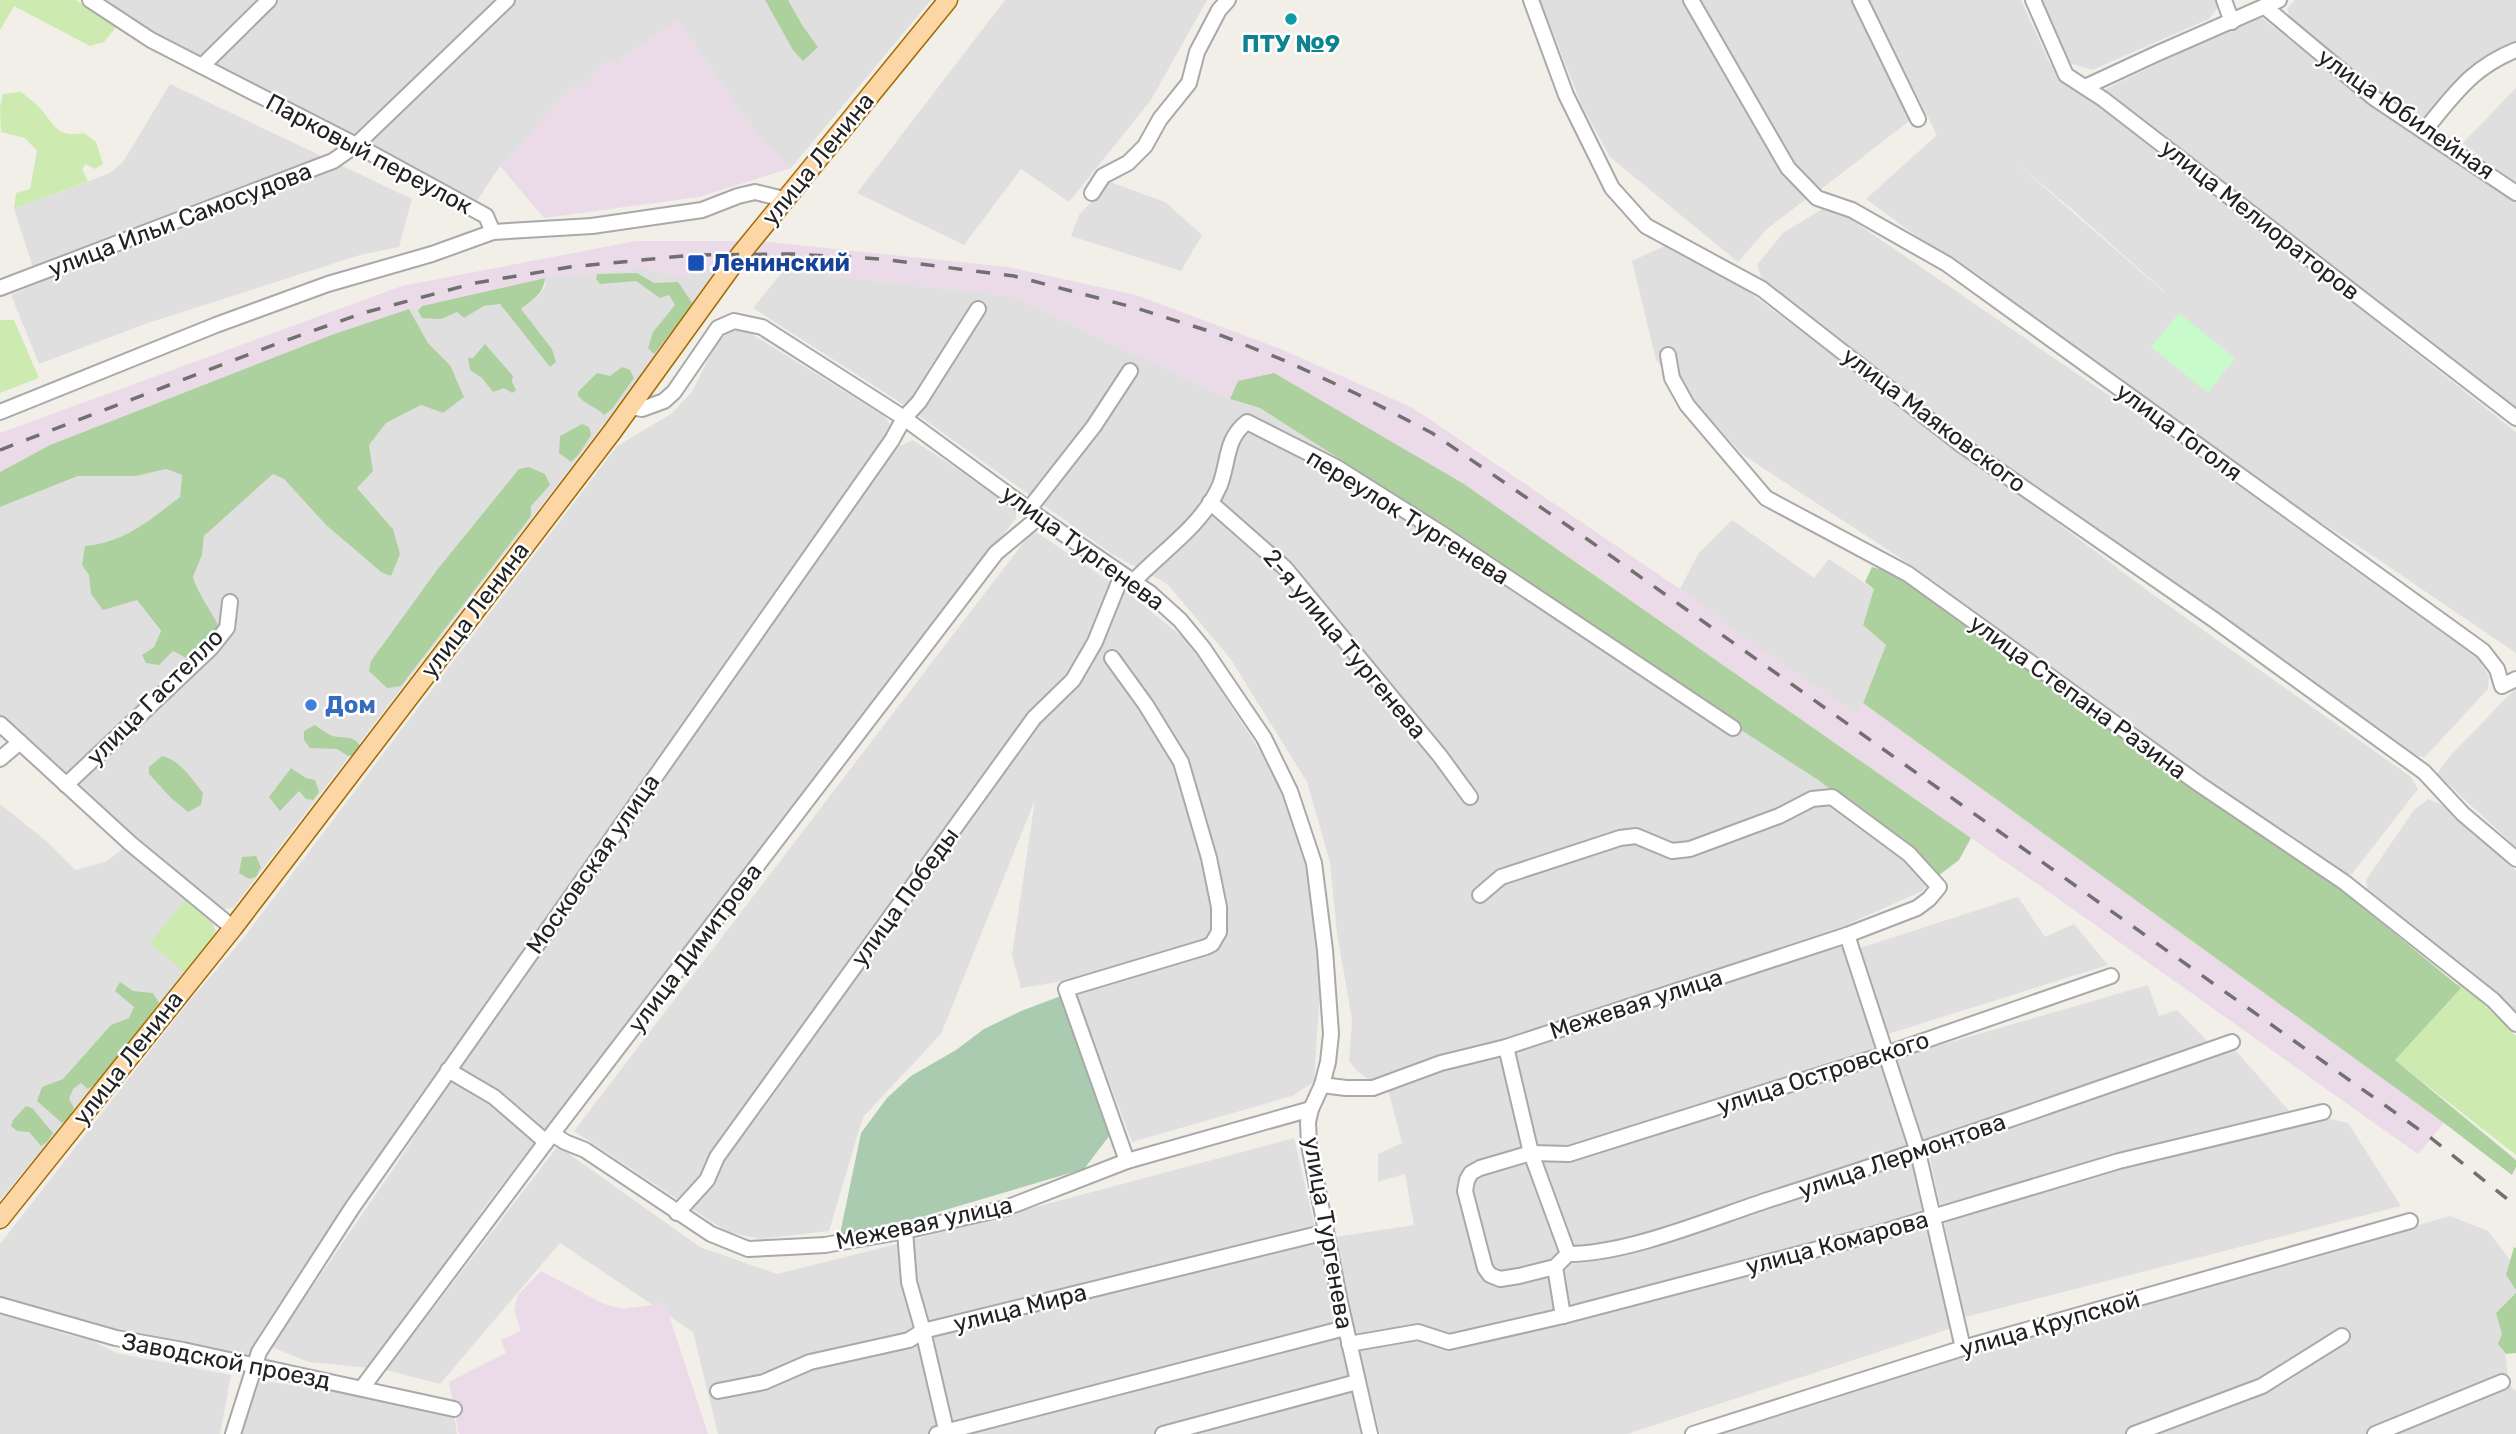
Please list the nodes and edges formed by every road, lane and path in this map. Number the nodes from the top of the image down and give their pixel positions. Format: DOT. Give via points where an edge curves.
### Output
graph roads {
  1 [pos="90,0"];
  2 [pos="269,0"];
  3 [pos="507,0"];
  4 [pos="948,0"];
  5 [pos="1227,0"];
  6 [pos="1531,0"];
  7 [pos="1691,0"];
  8 [pos="1860,0"];
  9 [pos="2033,0"];
  10 [pos="2224,0"];
  11 [pos="2279,0"];
  12 [pos="2264,7"];
  13 [pos="2232,22"];
  14 [pos="2516,50"];
  15 [pos="202,66"];
  16 [pos="2085,87"];
  17 [pos="1918,119"];
  18 [pos="2424,131"];
  19 [pos="356,145"];
  20 [pos="2516,193"];
  21 [pos="1092,194"];
  22 [pos="783,200"];
  23 [pos="493,232"];
  24 [pos="0,288"];
  25 [pos="978,309"];
  26 [pos="1668,355"];
  27 [pos="1130,371"];
  28 [pos="631,407"];
  29 [pos="0,412"];
  30 [pos="904,418"];
  31 [pos="2516,418"];
  32 [pos="1210,502"];
  33 [pos="1034,513"];
  34 [pos="1128,578"];
  35 [pos="230,602"];
  36 [pos="1112,658"];
  37 [pos="2516,679"];
  38 [pos="0,723"];
  39 [pos="1733,728"];
  40 [pos="20,741"];
  41 [pos="0,759"];
  42 [pos="66,785"];
  43 [pos="1470,797"];
  44 [pos="2516,859"];
  45 [pos="1480,895"];
  46 [pos="233,928"];
  47 [pos="1847,935"];
  48 [pos="2112,976"];
  49 [pos="2516,1024"];
  50 [pos="2232,1042"];
  51 [pos="1506,1047"];
  52 [pos="1886,1054"];
  53 [pos="448,1070"];
  54 [pos="1322,1085"];
  55 [pos="1311,1109"];
  56 [pos="2323,1112"];
  57 [pos="550,1139"];
  58 [pos="1918,1152"];
  59 [pos="1531,1153"];
  60 [pos="1127,1161"];
  61 [pos="677,1213"];
  62 [pos="1933,1217"];
  63 [pos="0,1219"];
  64 [pos="2410,1221"];
  65 [pos="905,1231"];
  66 [pos="1326,1233"];
  67 [pos="1569,1254"];
  68 [pos="1555,1267"];
  69 [pos="0,1305"];
  70 [pos="1563,1315"];
  71 [pos="1345,1328"];
  72 [pos="923,1331"];
  73 [pos="2342,1336"];
  74 [pos="1349,1344"];
  75 [pos="1963,1348"];
  76 [pos="254,1365"];
  77 [pos="1357,1382"];
  78 [pos="2502,1382"];
  79 [pos="362,1388"];
  80 [pos="718,1391"];
  81 [pos="454,1409"];
  82 [pos="944,1433"];
  83 [pos="233,1434"];
  84 [pos="1163,1434"];
  85 [pos="1370,1434"];
  86 [pos="1693,1434"];
  87 [pos="2134,1434"];
  88 [pos="2375,1434"];
  1 -- 15 [label="street, Парковый переулок"];
  2 -- 15 [label="street"];
  3 -- 19 [label="street, улица Ильи Самосудова"];
  4 -- 22 [label="main road, улица Ленина"];
  5 -- 21 [label="street" via="1197,52 1189,83 1160,118 1145,146 1128,163 1103,176"];
  6 -- 44 [label="street, улица Маяковского" via="1566,95 1612,188 1646,226 1762,289 1953,439 2424,772 2463,814"];
  7 -- 37 [label="street, улица Гоголя" via="1788,168 1817,198 1852,210 1947,264 2483,651 2497,669 2502,686"];
  8 -- 17 [label="street"];
  9 -- 16 [label="street, улица Мелиораторов" via="2066,75"];
  10 -- 13 [label="street"];
  11 -- 12 [label="street"];
  12 -- 13 [label="street"];
  12 -- 18 [label="street, улица Юбилейная" via="2374,98"];
  13 -- 16 [label="street"];
  14 -- 18 [label="street" via="2472,74"];
  15 -- 19 [label="street, Парковый переулок"];
  16 -- 31 [label="street, улица Мелиораторов"];
  18 -- 20 [label="street, улица Юбилейная"];
  19 -- 23 [label="street, Парковый переулок" via="486,216"];
  19 -- 24 [label="street, улица Ильи Самосудова" via="333,161"];
  22 -- 23 [label="street, Парковый переулок" via="755,192 702,210 592,226"];
  22 -- 28 [label="main road, улица Ленина"];
  23 -- 29 [label="street" via="240,316"];
  25 -- 30 [label="street, Московская улица"];
  26 -- 49 [label="street, улица Степана Разина" via="1672,378 1687,405 1766,498 1908,574 2199,784 2344,882 2493,1000"];
  27 -- 33 [label="street, улица Димитрова"];
  28 -- 30 [label="street, улица Тургенева" via="642,409 664,401 718,328 734,321 762,327"];
  28 -- 46 [label="main road, улица Ленина"];
  30 -- 33 [label="street, улица Тургенева"];
  30 -- 53 [label="street, Московская улица"];
  32 -- 34 [label="street, переулок Тургенева" via="1178,539"];
  32 -- 39 [label="street, переулок Тургенева" via="1230,444 1248,422 1357,480"];
  32 -- 43 [label="street, 2-я улица Тургенева" via="1285,568"];
  33 -- 34 [label="street, улица Тургенева"];
  33 -- 57 [label="street, улица Димитрова" via="996,553"];
  34 -- 54 [label="street, улица Тургенева" via="1164,604 1203,648 1264,737 1290,791 1314,863 1325,950 1331,1034"];
  34 -- 61 [label="street, улица Победы" via="1073,680 1034,718 717,1157 707,1180"];
  35 -- 42 [label="street, улица Гастелло" via="227,628 211,648"];
  36 -- 60 [label="street" via="1181,762 1219,907 1219,932 1212,944 1066,989"];
  38 -- 40 [label="street, улица Гастелло"];
  40 -- 41 [label="street"];
  40 -- 42 [label="street, улица Гастелло"];
  42 -- 46 [label="street, улица Гастелло"];
  45 -- 47 [label="street, Межевая улица" via="1501,877 1620,838 1636,836 1672,851 1690,849 1812,799 1832,797 1909,854 1939,887 1917,908"];
  46 -- 63 [label="main road, улица Ленина"];
  47 -- 51 [label="street, Межевая улица"];
  47 -- 52 [label="street"];
  48 -- 52 [label="street, улица Островского"];
  50 -- 58 [label="street, улица Лермонтова"];
  51 -- 54 [label="street, Межевая улица" via="1373,1087"];
  51 -- 59 [label="street"];
  52 -- 58 [label="street"];
  52 -- 59 [label="street, улица Островского" via="1569,1154"];
  53 -- 57 [label="street, Межевая улица"];
  53 -- 76 [label="street, Московская улица" via="352,1208"];
  54 -- 55 [label="street, улица Тургенева"];
  55 -- 60 [label="street, Межевая улица"];
  55 -- 66 [label="street, улица Тургенева" via="1309,1145"];
  56 -- 62 [label="street, улица Комарова" via="2119,1161"];
  57 -- 61 [label="street, Межевая улица" via="585,1150"];
  57 -- 79 [label="street, улица Димитрова"];
  58 -- 62 [label="street"];
  58 -- 67 [label="street, улица Лермонтова" via="1643,1241"];
  59 -- 67 [label="street"];
  59 -- 68 [label="street, улица Островского" via="1471,1173 1465,1191 1490,1275 1500,1279"];
  60 -- 65 [label="street, Межевая улица" via="1006,1208"];
  61 -- 65 [label="street, Межевая улица" via="711,1234 747,1248 825,1245"];
  62 -- 70 [label="street, улица Комарова"];
  62 -- 75 [label="street"];
  64 -- 75 [label="street, улица Крупской"];
  65 -- 72 [label="street" via="909,1282"];
  66 -- 71 [label="street, улица Тургенева"];
  66 -- 72 [label="street, улица Мира"];
  67 -- 68 [label="street"];
  68 -- 70 [label="street"];
  69 -- 76 [label="street, Заводской проезд" via="116,1338"];
  70 -- 74 [label="street, улица Комарова" via="1449,1342 1418,1332"];
  71 -- 74 [label="street, улица Тургенева"];
  71 -- 82 [label="street"];
  72 -- 80 [label="street, улица Мира" via="909,1340 810,1362 764,1382"];
  72 -- 82 [label="street"];
  73 -- 87 [label="street" via="2262,1385"];
  74 -- 77 [label="street, улица Тургенева"];
  75 -- 86 [label="street, улица Крупской"];
  76 -- 79 [label="street, Заводской проезд"];
  76 -- 83 [label="street, Московская улица"];
  77 -- 84 [label="street"];
  77 -- 85 [label="street, улица Тургенева"];
  78 -- 88 [label="street"];
  79 -- 81 [label="street, Заводской проезд"];
}
